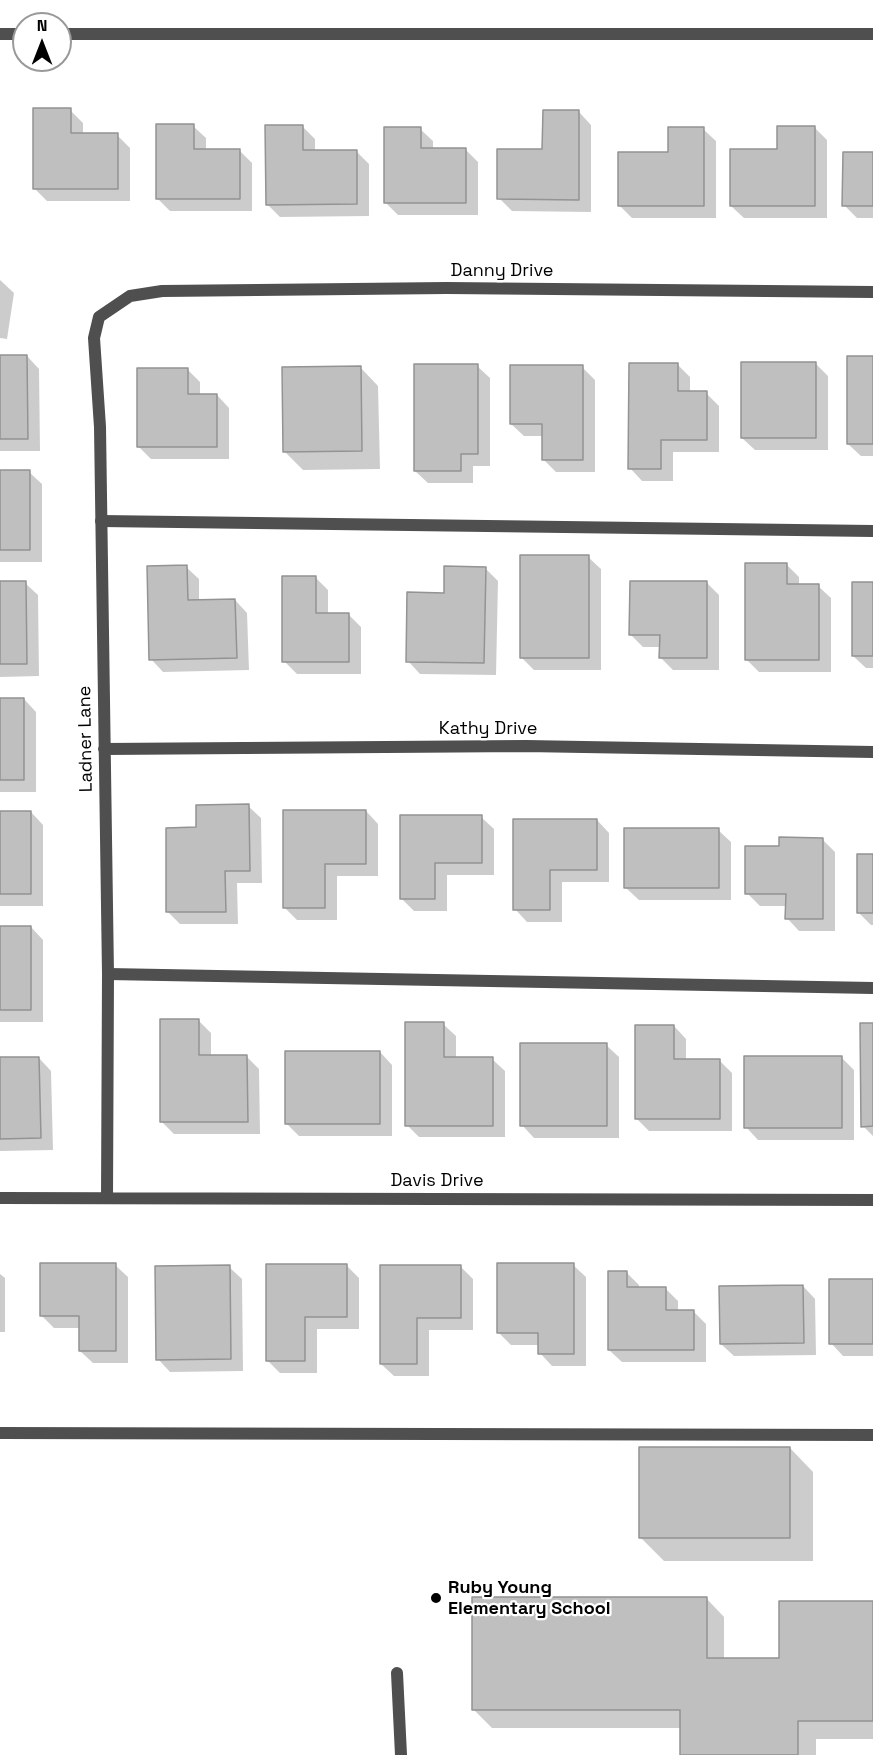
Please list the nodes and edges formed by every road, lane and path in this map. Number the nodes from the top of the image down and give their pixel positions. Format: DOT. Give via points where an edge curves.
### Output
graph roads {
  1 [pos="72,34"];
  2 [pos="873,34"];
  3 [pos="873,292"];
  4 [pos="130,296"];
  5 [pos="101,521"];
  6 [pos="873,531"];
  7 [pos="104,749"];
  8 [pos="873,752"];
  9 [pos="108,974"];
  10 [pos="873,988"];
  11 [pos="0,1198"];
  12 [pos="107,1198"];
  13 [pos="873,1200"];
  14 [pos="0,1433"];
  15 [pos="873,1435"];
  16 [pos="397,1673"];
  17 [pos="401,1755"];
  1 -- 2 [label="street"];
  3 -- 4 [label="street, Danny Drive" via="447,288 162,291"];
  4 -- 5 [label="street, Ladner Lane" via="99,317 94,338"];
  5 -- 6 [label="street"];
  5 -- 7 [label="street, Ladner Lane"];
  7 -- 8 [label="street, Kathy Drive" via="526,746"];
  7 -- 9 [label="street, Ladner Lane"];
  9 -- 10 [label="street"];
  9 -- 12 [label="street, Ladner Lane"];
  11 -- 12 [label="street, Davis Drive"];
  12 -- 13 [label="street, Davis Drive"];
  14 -- 15 [label="street"];
  16 -- 17 [label="street"];
}
